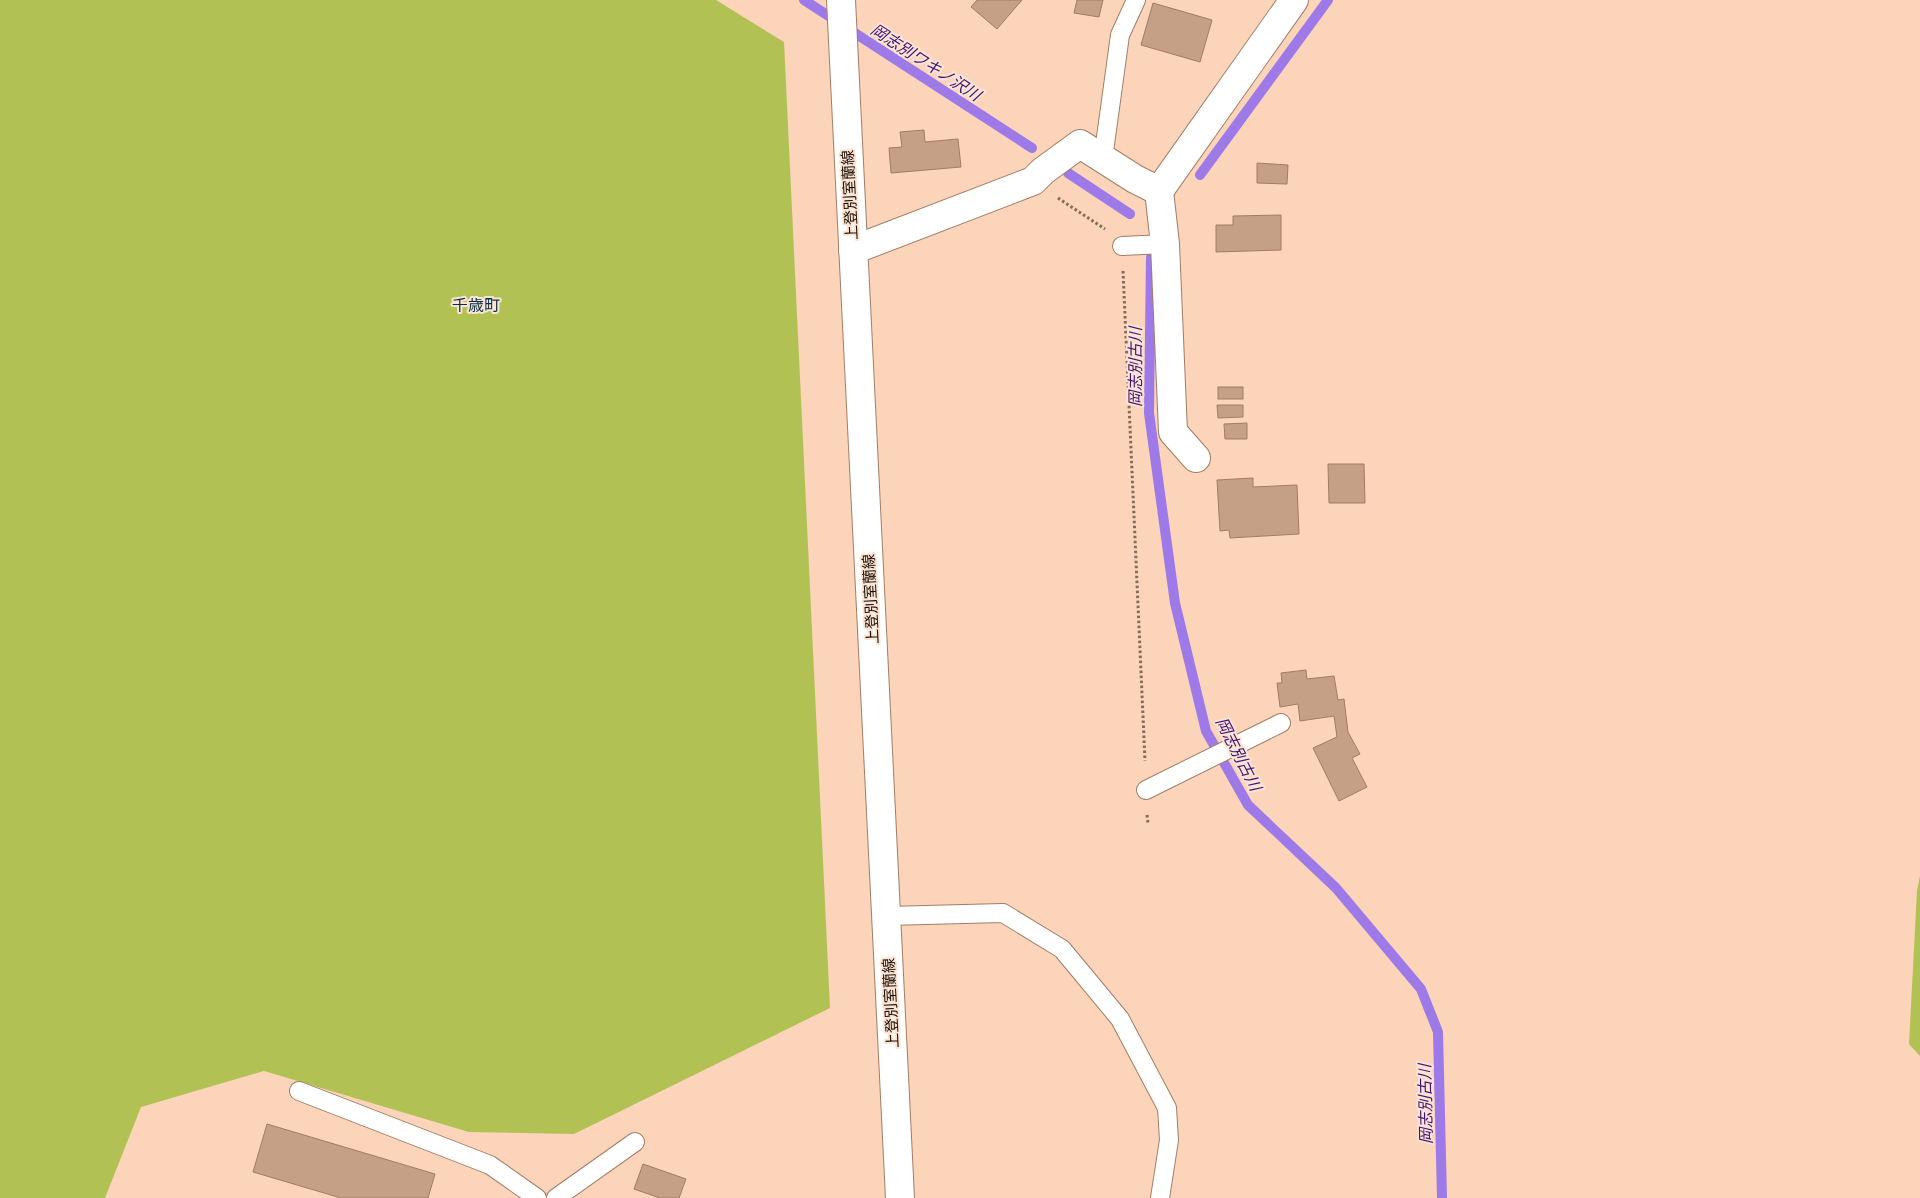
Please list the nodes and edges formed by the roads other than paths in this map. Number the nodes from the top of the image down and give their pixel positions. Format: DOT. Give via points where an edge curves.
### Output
graph roads {
  1 [pos="841,0"];
  2 [pos="1136,0"];
  3 [pos="1294,0"];
  4 [pos="1103,159"];
  5 [pos="1159,191"];
  6 [pos="1165,244"];
  7 [pos="1122,246"];
  8 [pos="853,250"];
  9 [pos="1196,458"];
  10 [pos="1281,723"];
  11 [pos="1146,790"];
  12 [pos="887,916"];
  13 [pos="299,1091"];
  14 [pos="635,1142"];
  15 [pos="537,1198"];
  16 [pos="556,1198"];
  17 [pos="900,1198"];
  18 [pos="1160,1198"];
  1 -- 8 [label="main road, 上登別室蘭線"];
  2 -- 4 [label="lane" via="1120,35"];
  3 -- 5 [label="main road"];
  4 -- 5 [label="main road"];
  4 -- 8 [label="main road" via="1080,144 1033,182"];
  5 -- 6 [label="main road"];
  6 -- 7 [label="lane"];
  6 -- 9 [label="main road" via="1173,432"];
  8 -- 12 [label="main road, 上登別室蘭線"];
  10 -- 11 [label="lane"];
  12 -- 17 [label="main road, 上登別室蘭線"];
  12 -- 18 [label="lane" via="1003,913 1062,949 1120,1019 1167,1108 1169,1140"];
  13 -- 15 [label="lane" via="490,1165"];
  14 -- 16 [label="lane"];
}
